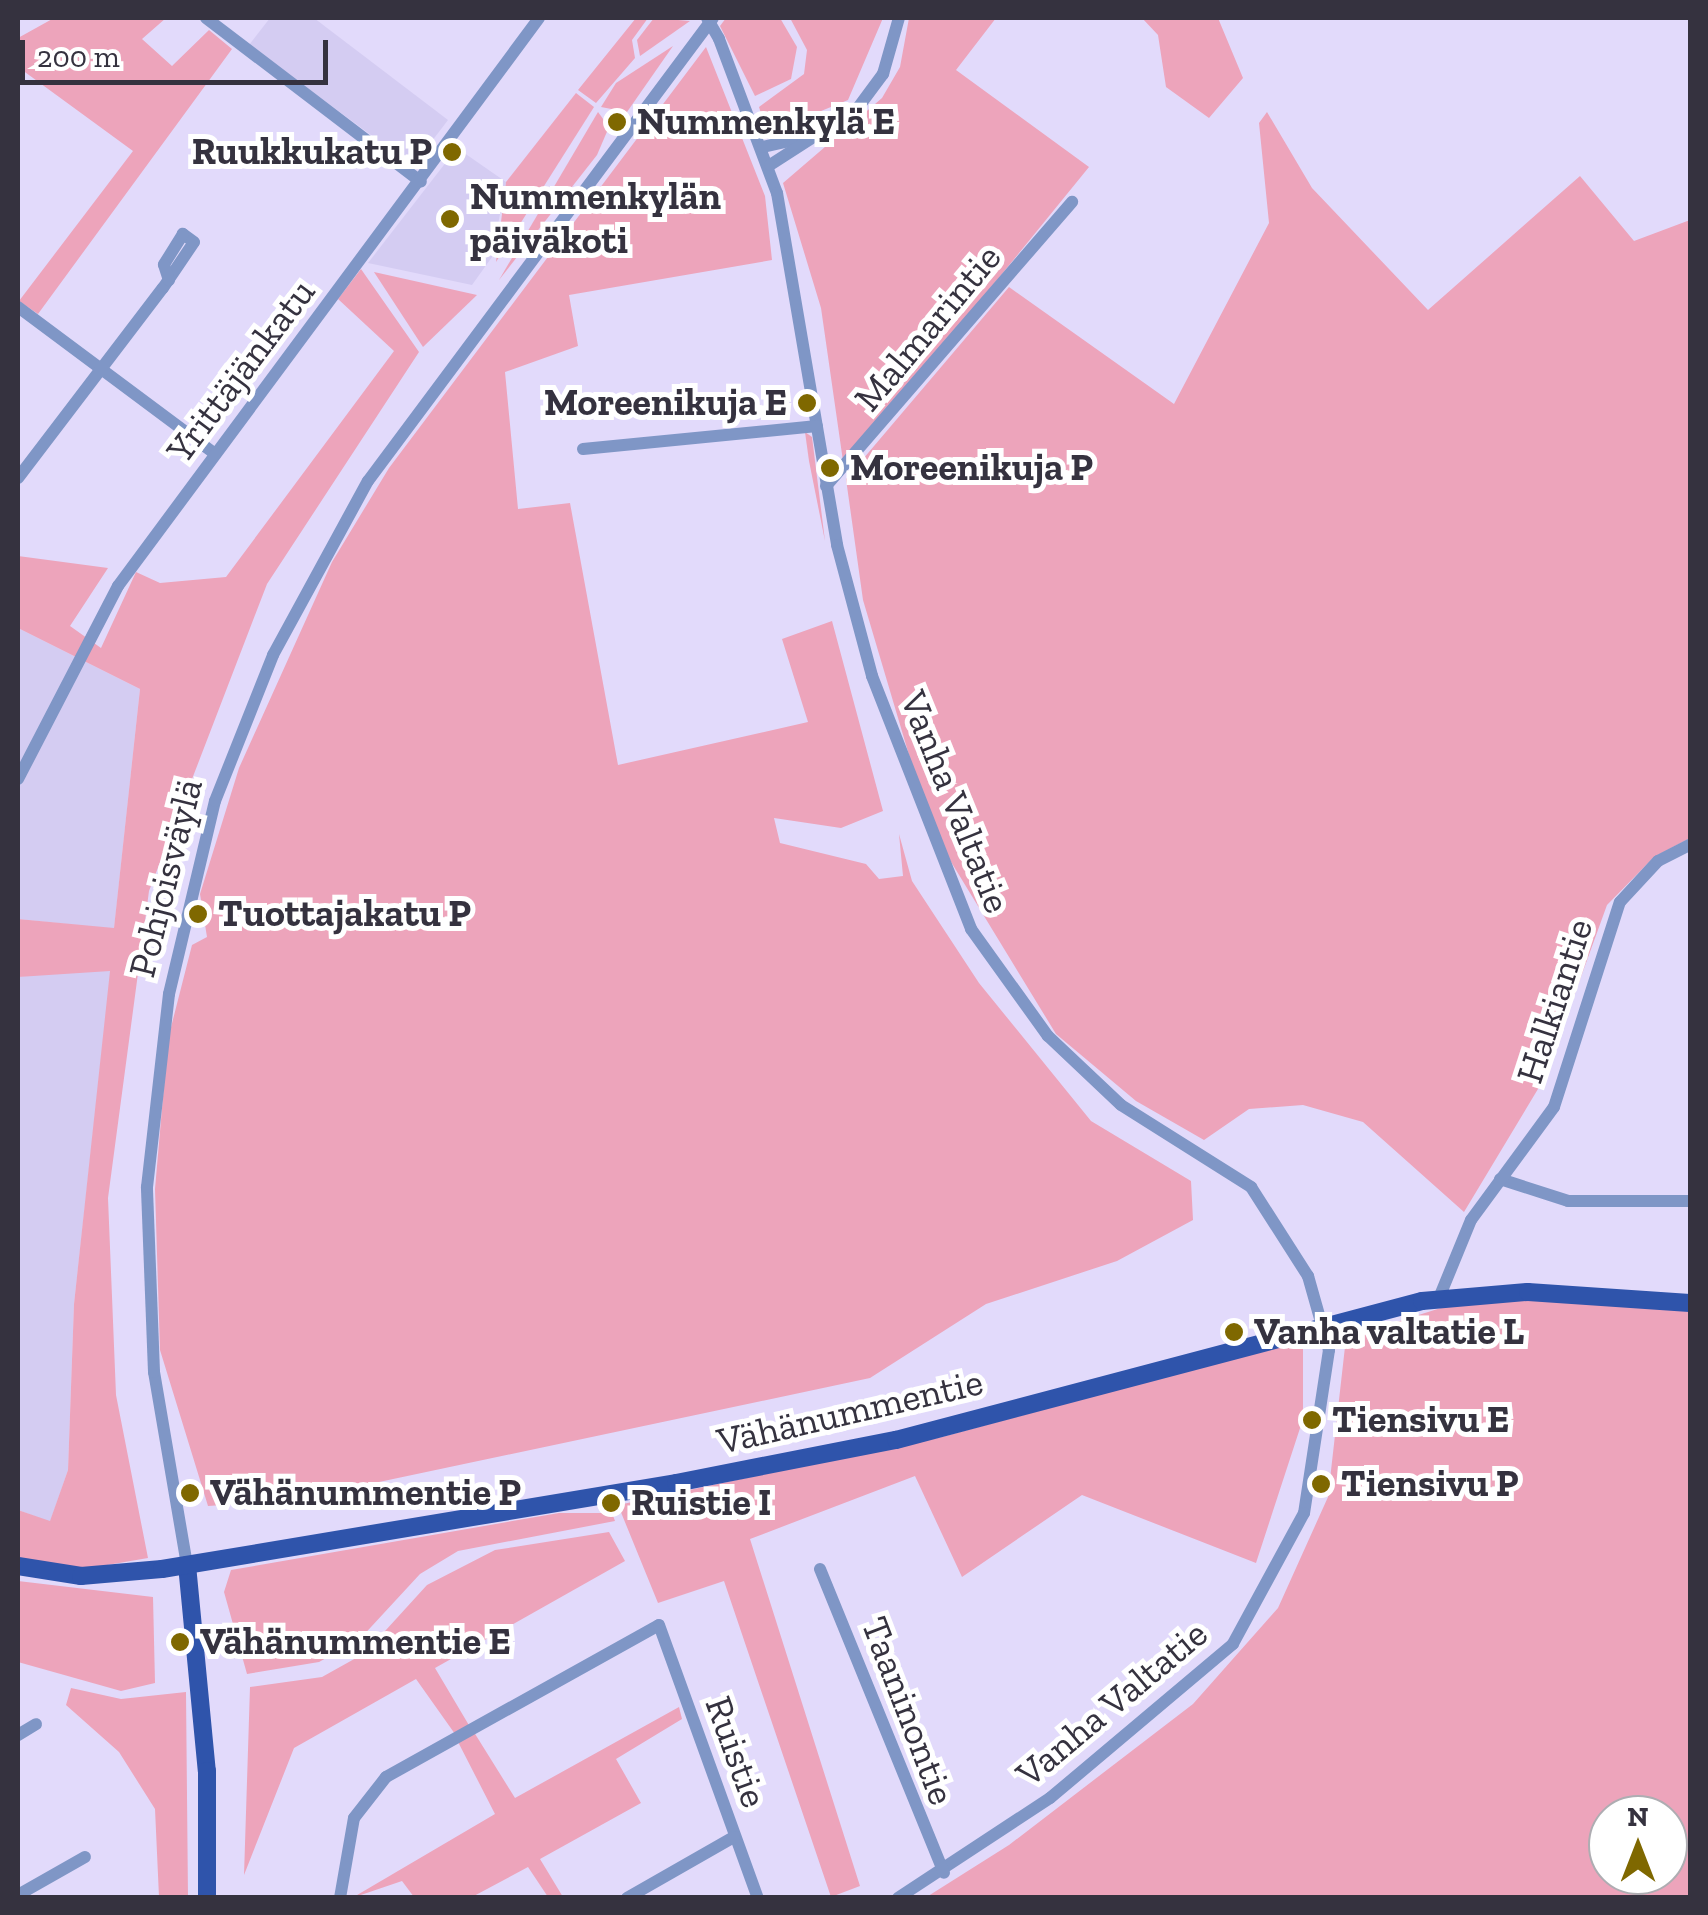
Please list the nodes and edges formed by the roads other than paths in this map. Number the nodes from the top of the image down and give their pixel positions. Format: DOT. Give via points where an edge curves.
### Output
graph roads {
  1 [pos="206,18"];
  2 [pos="538,18"];
  3 [pos="710,18"];
  4 [pos="899,18"];
  5 [pos="840,124"];
  6 [pos="763,147"];
  7 [pos="770,165"];
  8 [pos="421,182"];
  9 [pos="1072,202"];
  10 [pos="169,280"];
  11 [pos="18,307"];
  12 [pos="98,367"];
  13 [pos="816,426"];
  14 [pos="583,449"];
  15 [pos="215,454"];
  16 [pos="32,460"];
  17 [pos="18,464"];
  18 [pos="18,478"];
  19 [pos="826,486"];
  20 [pos="18,778"];
  21 [pos="1690,845"];
  22 [pos="1500,1179"];
  23 [pos="1690,1201"];
  24 [pos="1439,1298"];
  25 [pos="1690,1303"];
  26 [pos="1324,1323"];
  27 [pos="187,1564"];
  28 [pos="18,1566"];
  29 [pos="820,1569"];
  30 [pos="36,1724"];
  31 [pos="18,1735"];
  32 [pos="734,1837"];
  33 [pos="85,1857"];
  34 [pos="944,1873"];
  35 [pos="18,1894"];
  36 [pos="207,1898"];
  37 [pos="340,1898"];
  38 [pos="627,1898"];
  39 [pos="758,1898"];
  40 [pos="898,1898"];
  1 -- 8 [label="street"];
  2 -- 8 [label="street, Yrittäjänkatu"];
  3 -- 6 [label="street, Vanha Valtatie, bridge"];
  3 -- 27 [label="street, Pohjoisväylä" via="368,480 273,654 214,801 169,994 147,1187 154,1372"];
  4 -- 5 [label="street" via="883,74"];
  5 -- 6 [label="street"];
  5 -- 7 [label="street"];
  6 -- 7 [label="street, Vanha Valtatie"];
  7 -- 13 [label="street, Vanha Valtatie"];
  8 -- 15 [label="street, Yrittäjänkatu"];
  9 -- 19 [label="street, Malmarintie"];
  10 -- 12 [label="street"];
  11 -- 12 [label="street"];
  12 -- 15 [label="street"];
  12 -- 16 [label="street"];
  13 -- 14 [label="street"];
  13 -- 19 [label="street, Vanha Valtatie"];
  15 -- 20 [label="street, Yrittäjänkatu" via="88,634"];
  16 -- 17 [label="street"];
  16 -- 18 [label="street"];
  19 -- 26 [label="street, Vanha Valtatie" via="872,676 971,929 1048,1036 1121,1105 1250,1186 1286,1231"];
  21 -- 22 [label="street, Halkiantie" via="1658,861 1620,902 1554,1107"];
  22 -- 23 [label="street" via="1568,1201"];
  22 -- 24 [label="street, Halkiantie"];
  24 -- 25 [label="main road, Vähänummentie" via="1528,1292"];
  24 -- 26 [label="main road, Vähänummentie"];
  26 -- 27 [label="main road, Vähänummentie" via="896,1440"];
  26 -- 34 [label="street, Vanha Valtatie" via="1326,1399 1312,1484 1289,1552 1233,1644 1179,1698"];
  27 -- 28 [label="main road, Vähänummentie" via="81,1576"];
  27 -- 36 [label="main road, Pohjoisväylä" via="207,1771"];
  29 -- 34 [label="street, Taaninontie"];
  30 -- 31 [label="street"];
  32 -- 37 [label="street, Ruistie" via="659,1625 386,1777 354,1818"];
  32 -- 38 [label="street"];
  32 -- 39 [label="street, Ruistie"];
  33 -- 35 [label="street"];
  34 -- 40 [label="street, Vanha Valtatie"];
}
